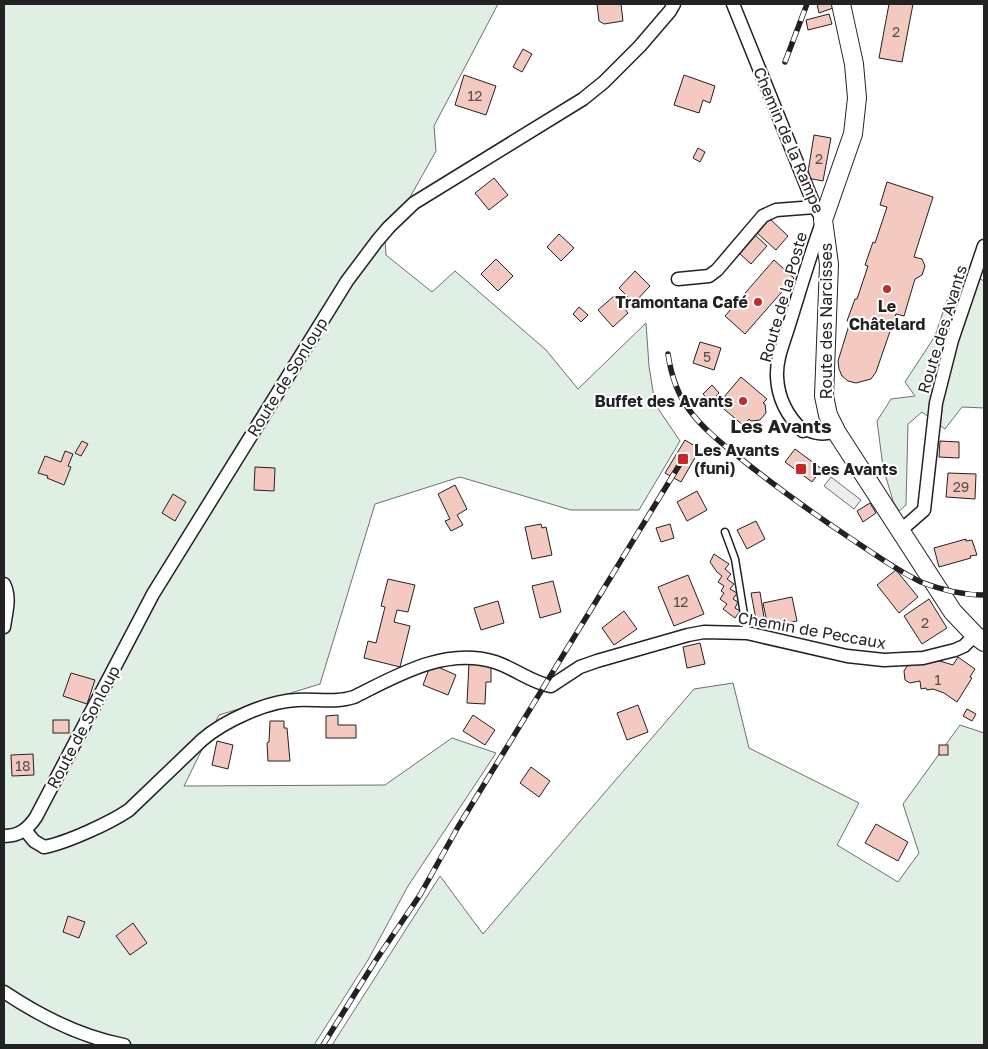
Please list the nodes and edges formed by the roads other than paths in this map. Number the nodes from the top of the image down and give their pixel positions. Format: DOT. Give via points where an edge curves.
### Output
graph roads {
  1 [pos="674,4"];
  2 [pos="733,4"];
  3 [pos="841,4"];
  4 [pos="819,214"];
  5 [pos="984,246"];
  6 [pos="678,279"];
  7 [pos="802,431"];
  8 [pos="837,434"];
  9 [pos="900,531"];
  10 [pos="725,532"];
  11 [pos="4,584"];
  12 [pos="4,627"];
  13 [pos="747,632"];
  14 [pos="979,639"];
  15 [pos="25,830"];
  16 [pos="4,836"];
  17 [pos="4,992"];
  18 [pos="124,1045"];
  1 -- 15 [label="street, Route de Sonloup" via="640,46 592,92 541,127 414,203 377,241 347,281 153,594 36,817"];
  2 -- 4 [label="street, Chemin de la Rampe"];
  3 -- 4 [label="street, Chemin de la Rampe" via="857,98 852,134"];
  4 -- 6 [label="street" via="772,211 763,216 710,276"];
  4 -- 7 [label="street, Route de la Poste" via="778,365 779,389 788,415"];
  4 -- 8 [label="street, Route des Narcisses" via="828,246 829,264 824,396"];
  5 -- 9 [label="street, Route des Avants" via="952,340 936,403 924,510"];
  7 -- 8 [label="lane, Route de la Poste" via="820,437"];
  8 -- 9 [label="street, Route des Narcisses"];
  9 -- 14 [label="street, Route des Narcisses" via="953,612"];
  10 -- 13 [label="lane" via="735,558"];
  11 -- 12 [label="street" via="8,602"];
  13 -- 14 [label="street, Chemin de Peccaux" via="848,656 884,660 923,658 955,650"];
  13 -- 15 [label="street, Chemin de Peccaux" via="688,635 580,667 552,686 497,663 455,658 405,671 346,700 272,704 214,730 120,817 56,845 44,847"];
  15 -- 16 [label="street"];
  17 -- 18 [label="street" via="37,1014"];
}
